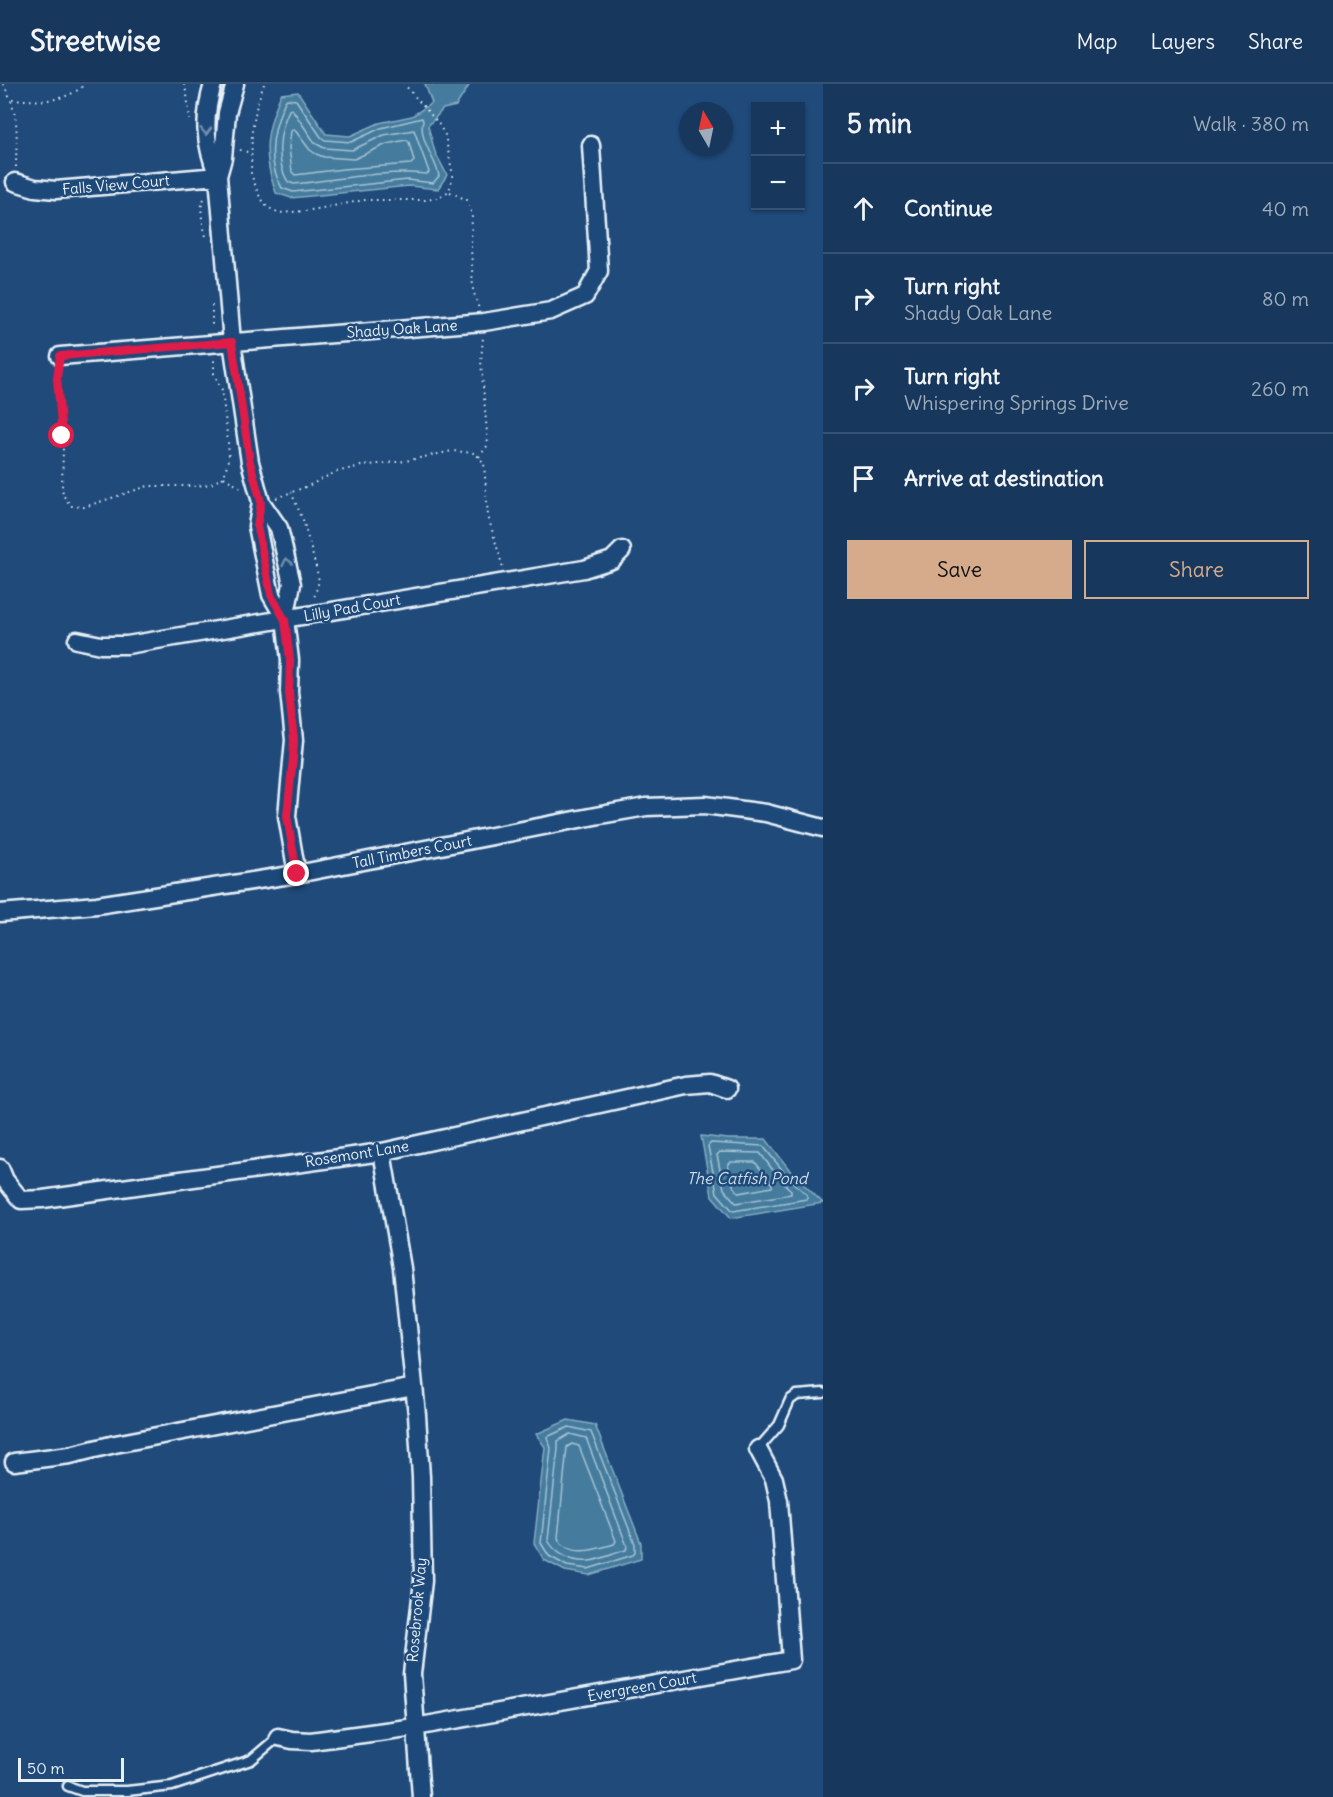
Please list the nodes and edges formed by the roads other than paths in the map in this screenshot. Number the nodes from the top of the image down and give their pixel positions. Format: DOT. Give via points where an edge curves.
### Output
graph roads {
  1 [pos="213,84"];
  2 [pos="235,84"];
  3 [pos="591,145"];
  4 [pos="218,176"];
  5 [pos="15,182"];
  6 [pos="232,342"];
  7 [pos="60,356"];
  8 [pos="261,502"];
  9 [pos="622,550"];
  10 [pos="285,620"];
  11 [pos="77,640"];
  12 [pos="823,828"];
  13 [pos="297,874"];
  14 [pos="0,913"];
  15 [pos="727,1089"];
  16 [pos="382,1152"];
  17 [pos="0,1168"];
  18 [pos="414,1387"];
  19 [pos="823,1393"];
  20 [pos="758,1449"];
  21 [pos="14,1461"];
  22 [pos="415,1726"];
  23 [pos="278,1737"];
  24 [pos="68,1786"];
  25 [pos="421,1797"];
  1 -- 4 [label="street, one-way" via="206,138"];
  2 -- 4 [label="street"];
  3 -- 6 [label="street, Shady Oak Lane" via="598,271 585,296 551,311 484,322"];
  4 -- 5 [label="street, Falls View Court" via="56,190"];
  4 -- 6 [label="street"];
  6 -- 7 [label="street, Shady Oak Lane"];
  6 -- 8 [label="street" via="250,462"];
  8 -- 10 [label="street" via="257,526 271,595"];
  10 -- 8 [label="street, one-way" via="292,584 279,528"];
  9 -- 10 [label="street, Lilly Pad Court" via="612,560 584,569"];
  10 -- 11 [label="street, Lilly Pad Court" via="127,645"];
  10 -- 13 [label="street" via="294,740 287,816"];
  12 -- 13 [label="street, Tall Timbers Court" via="766,813 705,805 646,807"];
  13 -- 14 [label="street, Tall Timbers Court" via="97,905"];
  15 -- 16 [label="street, Rosemont Lane" via="710,1083 686,1085"];
  16 -- 17 [label="street, Rosemont Lane" via="21,1200"];
  16 -- 18 [label="street, Rosebrook Way" via="402,1268"];
  18 -- 21 [label="street" via="70,1455"];
  18 -- 22 [label="street, Rosebrook Way" via="423,1581 412,1674"];
  19 -- 20 [label="lane" via="797,1395 790,1400 779,1425"];
  20 -- 22 [label="street, Evergreen Court" via="774,1479 779,1501 791,1660"];
  22 -- 23 [label="street, Evergreen Court" via="311,1741"];
  22 -- 25 [label="street, Rosebrook Way"];
  23 -- 24 [label="lane" via="251,1760 172,1786 127,1791 82,1791"];
}
